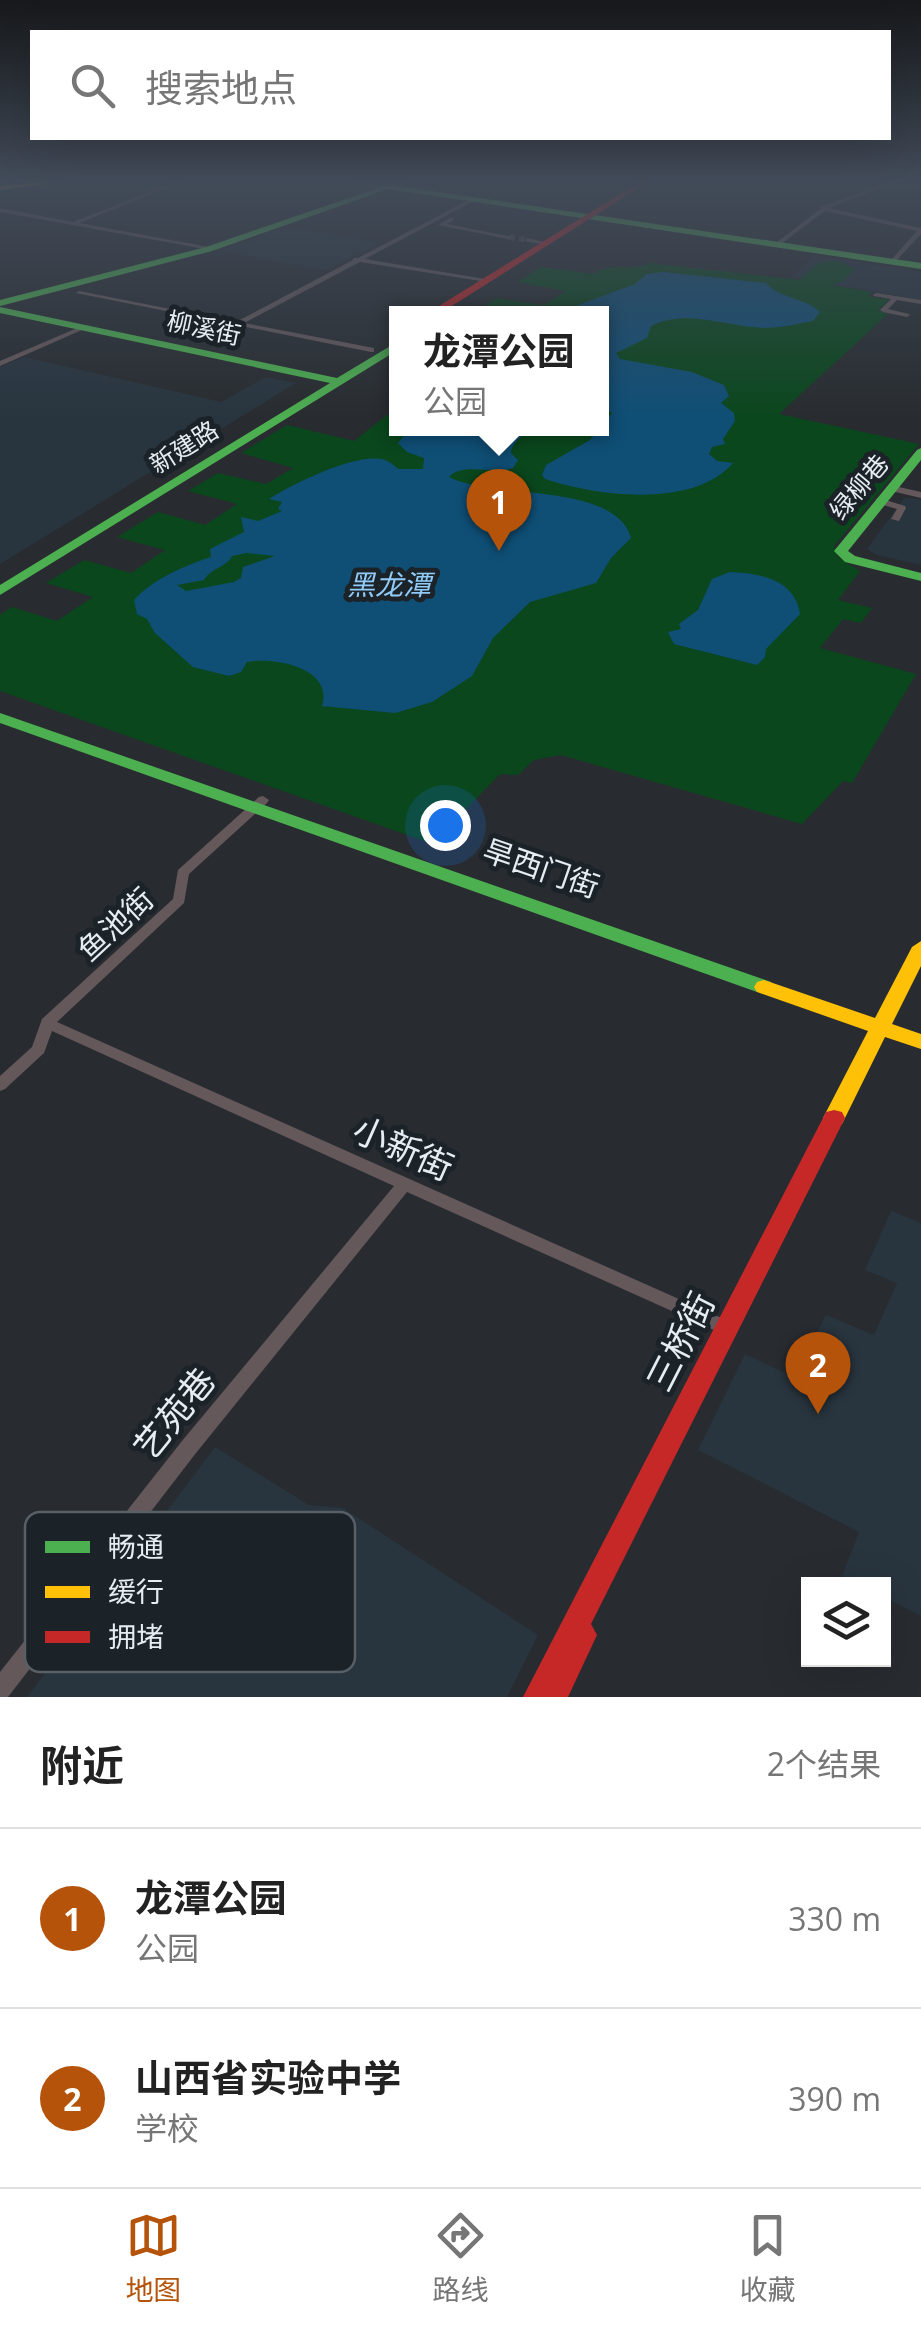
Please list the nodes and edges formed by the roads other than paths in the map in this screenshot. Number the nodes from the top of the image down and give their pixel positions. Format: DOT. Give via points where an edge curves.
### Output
graph roads {
  1 [pos="160,261"];
  2 [pos="351,261"];
  3 [pos="368,261"];
  4 [pos="517,261"];
  5 [pos="529,261"];
  6 [pos="895,261"];
  7 [pos="921,265"];
  8 [pos="485,281"];
  9 [pos="79,292"];
  10 [pos="876,295"];
  11 [pos="896,298"];
  12 [pos="921,302"];
  13 [pos="444,306"];
  14 [pos="463,306"];
  15 [pos="0,307"];
  16 [pos="907,315"];
  17 [pos="237,324"];
  18 [pos="78,329"];
  19 [pos="389,338"];
  20 [pos="371,350"];
  21 [pos="389,351"];
  22 [pos="0,364"];
  23 [pos="328,382"];
  24 [pos="921,452"];
  25 [pos="921,460"];
  26 [pos="921,494"];
  27 [pos="891,496"];
  28 [pos="921,576"];
  29 [pos="0,578"];
  30 [pos="0,591"];
  31 [pos="0,708"];
  32 [pos="0,718"];
  33 [pos="258,804"];
  34 [pos="921,947"];
  35 [pos="921,966"];
  36 [pos="47,1023"];
  37 [pos="888,1025"];
  38 [pos="921,1032"];
  39 [pos="921,1042"];
  40 [pos="0,1085"];
  41 [pos="405,1183"];
  42 [pos="729,1329"];
  43 [pos="138,1512"];
  44 [pos="25,1657"];
  45 [pos="0,1689"];
  46 [pos="538,1697"];
  47 [pos="552,1697"];
  1 -- 15 [label="main road"];
  2 -- 17 [label="street"];
  3 -- 8 [label="street"];
  4 -- 8 [label="main road"];
  5 -- 14 [label="main road"];
  6 -- 7 [label="main road"];
  8 -- 13 [label="main road"];
  9 -- 17 [label="street"];
  10 -- 11 [label="street"];
  11 -- 12 [label="street"];
  11 -- 16 [label="street" via="883,310"];
  15 -- 18 [label="main road, 柳溪街"];
  17 -- 20 [label="street"];
  18 -- 22 [label="street"];
  18 -- 23 [label="main road, 柳溪街"];
  19 -- 20 [label="main road, 新建路"];
  20 -- 23 [label="main road, 新建路"];
  21 -- 23 [label="main road, 新建路"];
  23 -- 29 [label="main road, 新建路"];
  23 -- 30 [label="main road, 新建路"];
  24 -- 27 [label="main road, 绿柳巷"];
  25 -- 27 [label="main road, 绿柳巷"];
  26 -- 27 [label="street"];
  27 -- 28 [label="main road, 绿柳巷" via="847,554"];
  31 -- 33 [label="main road, 旱西门街"];
  32 -- 33 [label="main road, 旱西门街"];
  33 -- 36 [label="street, 鱼池街" via="183,874 179,900"];
  33 -- 37 [label="main road, 旱西门街"];
  34 -- 37 [label="main road"];
  35 -- 37 [label="main road"];
  36 -- 40 [label="street, 鱼池街" via="39,1050"];
  36 -- 41 [label="street, 小新街"];
  37 -- 38 [label="main road"];
  37 -- 39 [label="main road"];
  37 -- 42 [label="main road, 三桥街"];
  41 -- 42 [label="street, 小新街"];
  41 -- 43 [label="street, 艺苑巷"];
  42 -- 46 [label="main road, 三桥街"];
  42 -- 47 [label="main road, 三桥街"];
  44 -- 45 [label="street, 艺苑巷"];
}
